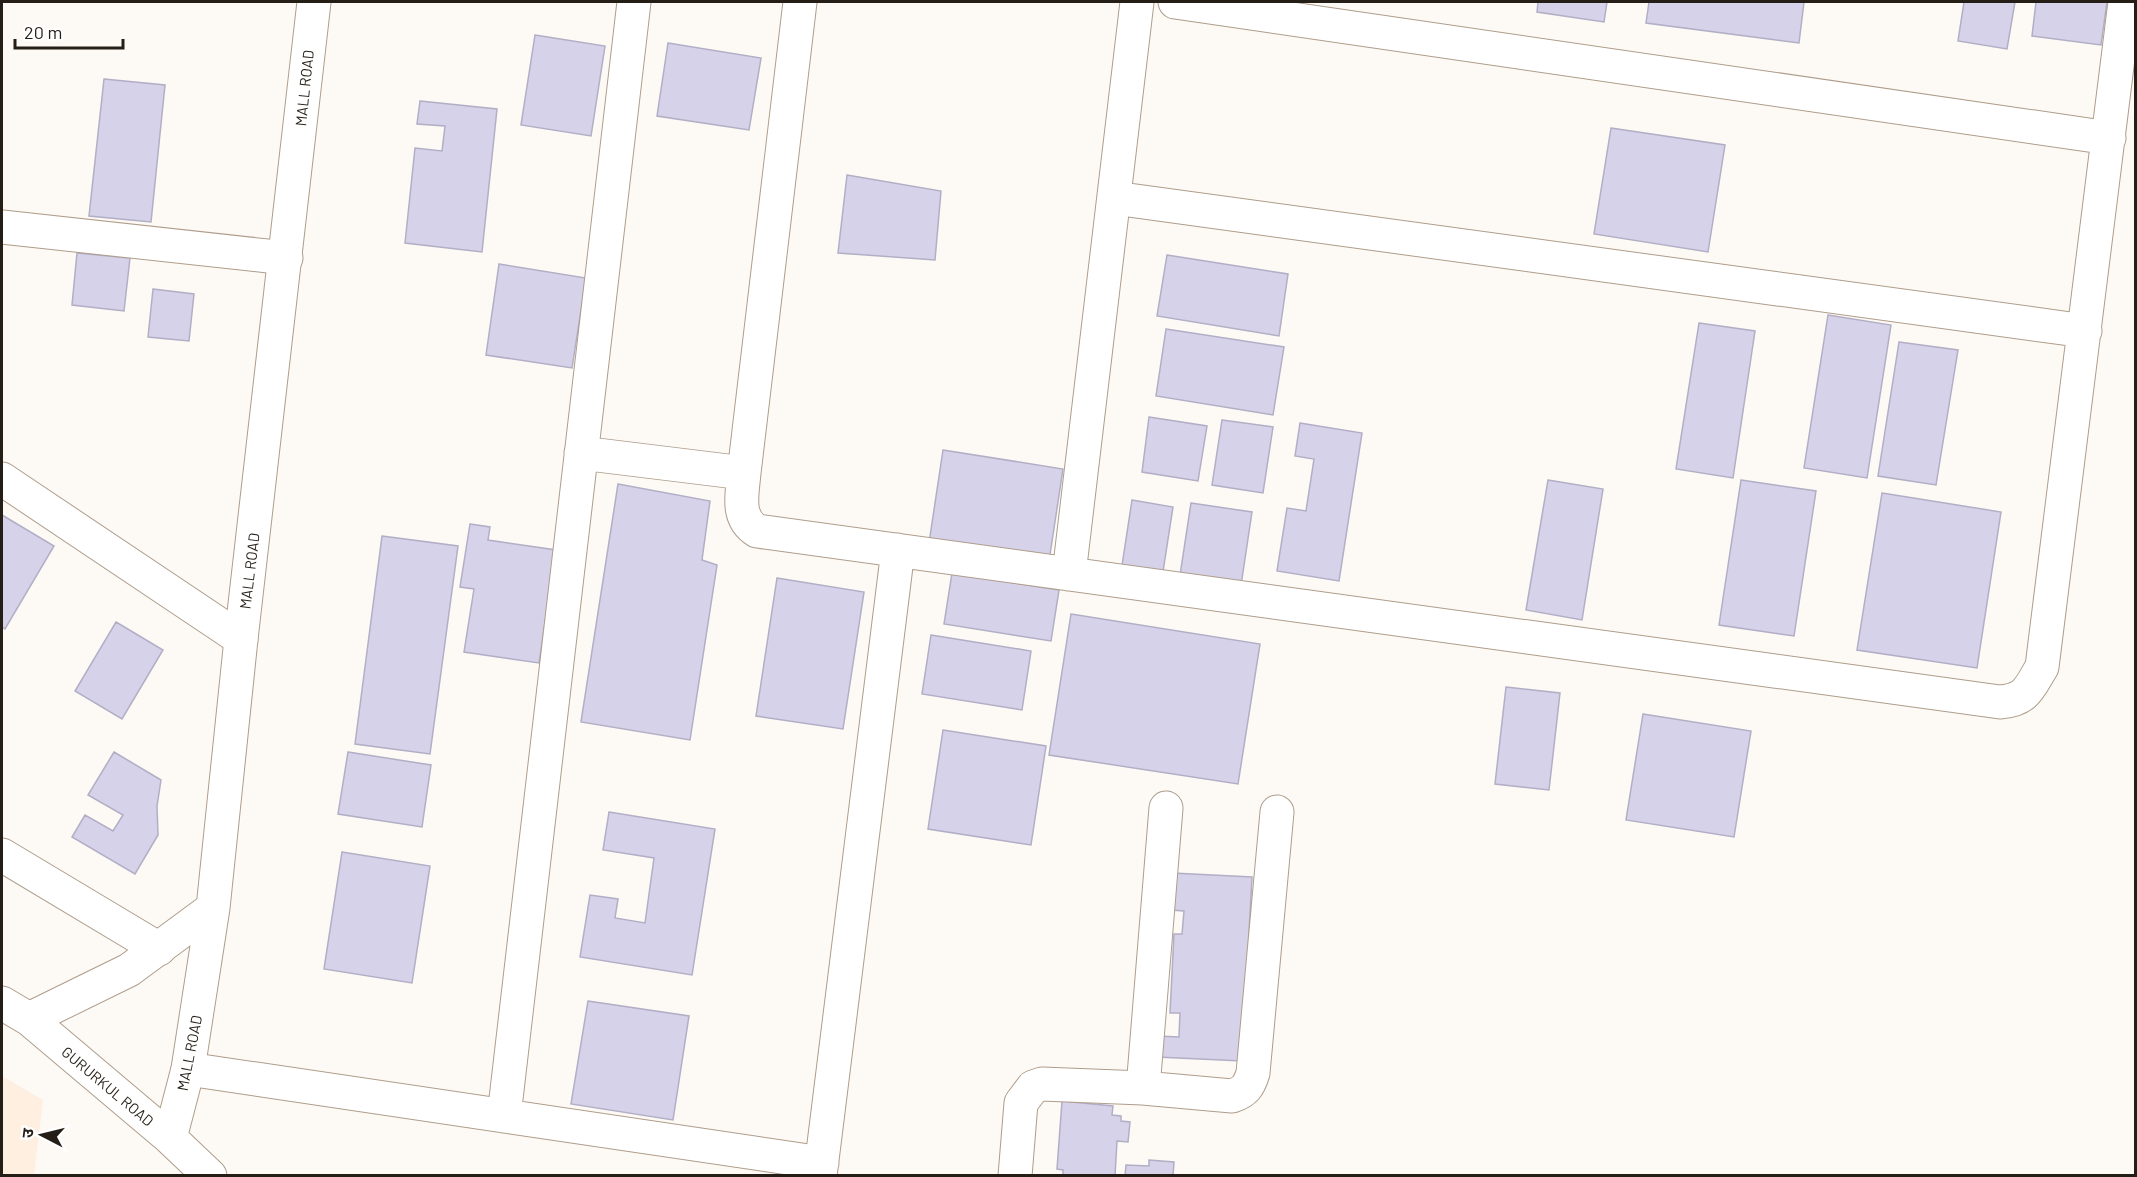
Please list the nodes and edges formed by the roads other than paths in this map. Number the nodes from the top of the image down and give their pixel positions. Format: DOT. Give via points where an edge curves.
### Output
graph roads {
  1 [pos="314,2"];
  2 [pos="634,2"];
  3 [pos="800,2"];
  4 [pos="1137,2"];
  5 [pos="1183,2"];
  6 [pos="2125,2"];
  7 [pos="2109,138"];
  8 [pos="1114,198"];
  9 [pos="2,227"];
  10 [pos="285,258"];
  11 [pos="2085,331"];
  12 [pos="582,453"];
  13 [pos="744,474"];
  14 [pos="2,479"];
  15 [pos="898,550"];
  16 [pos="1069,574"];
  17 [pos="241,639"];
  18 [pos="1166,808"];
  19 [pos="1276,812"];
  20 [pos="2,855"];
  21 [pos="213,909"];
  22 [pos="159,949"];
  23 [pos="15,1011"];
  24 [pos="188,1068"];
  25 [pos="1143,1088"];
  26 [pos="504,1116"];
  27 [pos="170,1137"];
  28 [pos="821,1169"];
  29 [pos="210,1176"];
  30 [pos="1015,1176"];
  1 -- 10 [label="street, MALL ROAD"];
  2 -- 12 [label="street"];
  3 -- 13 [label="street"];
  4 -- 8 [label="street"];
  5 -- 7 [label="street"];
  6 -- 7 [label="street"];
  7 -- 11 [label="street"];
  8 -- 11 [label="street"];
  8 -- 16 [label="street"];
  9 -- 10 [label="street"];
  10 -- 17 [label="street, MALL ROAD"];
  11 -- 16 [label="street" via="2042,668 2023,696 2014,701"];
  12 -- 13 [label="street"];
  12 -- 26 [label="street"];
  13 -- 15 [label="street" via="743,514 748,526 757,531"];
  14 -- 17 [label="street"];
  15 -- 16 [label="street"];
  15 -- 28 [label="street"];
  17 -- 21 [label="street, MALL ROAD"];
  18 -- 25 [label="street"];
  19 -- 25 [label="street" via="1250,1085 1243,1093 1232,1096"];
  20 -- 22 [label="street"];
  21 -- 22 [label="street"];
  21 -- 24 [label="street, MALL ROAD"];
  22 -- 23 [label="street" via="129,970"];
  23 -- 27 [label="street, GURURKUL ROAD"];
  24 -- 26 [label="street"];
  24 -- 27 [label="street, MALL ROAD"];
  25 -- 30 [label="street" via="1051,1084 1034,1087 1021,1103"];
  26 -- 28 [label="street"];
  27 -- 29 [label="street, GURURKUL ROAD"];
}
